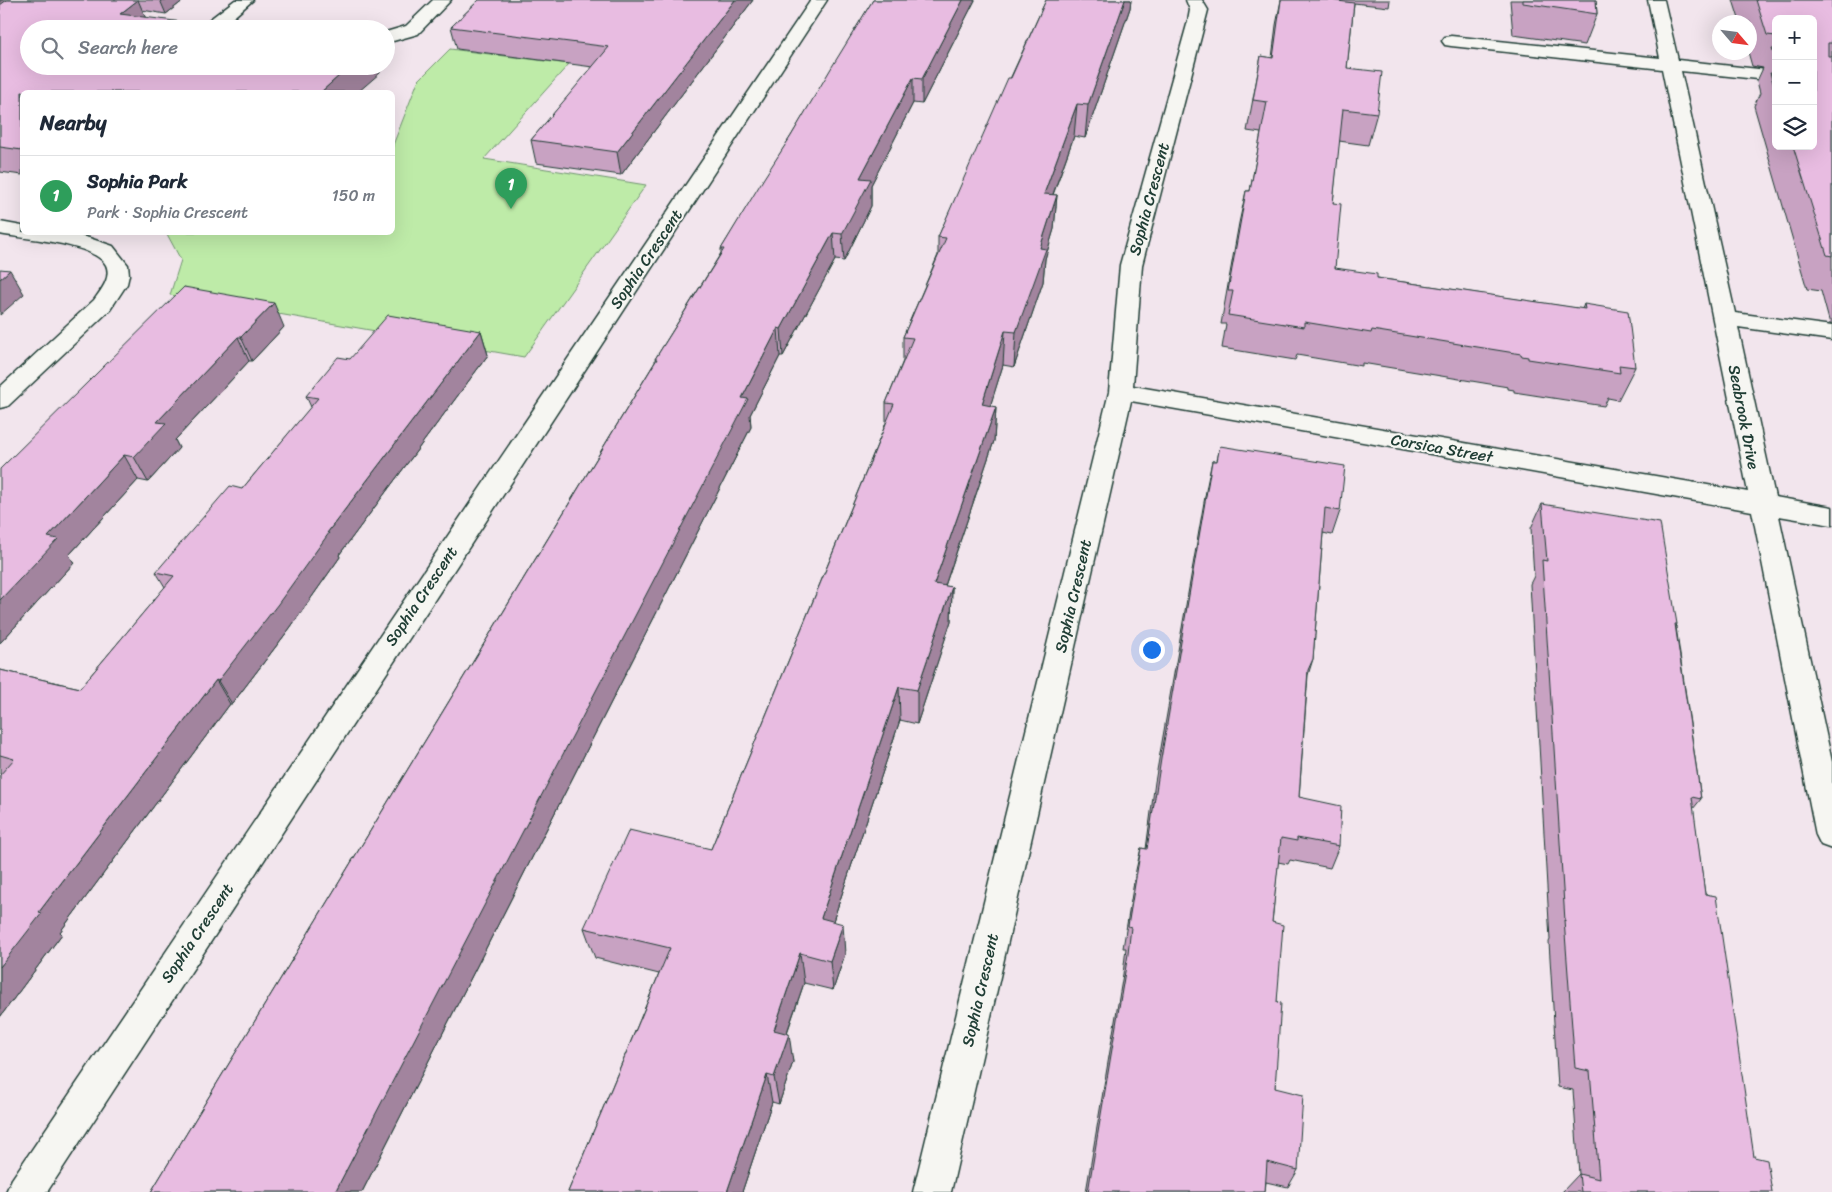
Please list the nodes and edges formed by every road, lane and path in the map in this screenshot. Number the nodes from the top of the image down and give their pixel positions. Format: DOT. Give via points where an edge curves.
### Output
graph roads {
  1 [pos="245,0"];
  2 [pos="443,0"];
  3 [pos="819,0"];
  4 [pos="1194,0"];
  5 [pos="1656,0"];
  6 [pos="220,20"];
  7 [pos="395,35"];
  8 [pos="1451,41"];
  9 [pos="1670,64"];
  10 [pos="1772,76"];
  11 [pos="0,228"];
  12 [pos="20,231"];
  13 [pos="41,235"];
  14 [pos="1724,318"];
  15 [pos="1832,333"];
  16 [pos="1121,392"];
  17 [pos="0,400"];
  18 [pos="1762,504"];
  19 [pos="1832,516"];
  20 [pos="1832,834"];
  21 [pos="25,1192"];
  22 [pos="932,1192"];
  1 -- 6 [label="street"];
  2 -- 7 [label="street" via="412,30"];
  3 -- 21 [label="street, Sophia Crescent"];
  4 -- 16 [label="street, Sophia Crescent" via="1199,10 1197,21 1131,266"];
  5 -- 9 [label="street, Seabrook Drive"];
  8 -- 9 [label="street"];
  9 -- 10 [label="street"];
  9 -- 14 [label="street, Seabrook Drive"];
  11 -- 12 [label="street"];
  13 -- 17 [label="street" via="82,242 105,251 117,265 116,284 102,305"];
  14 -- 15 [label="street"];
  14 -- 18 [label="street, Seabrook Drive"];
  16 -- 18 [label="street, Corsica Street"];
  16 -- 22 [label="street, Sophia Crescent"];
  18 -- 19 [label="street, Corsica Street"];
  18 -- 20 [label="street, Seabrook Drive"];
}
